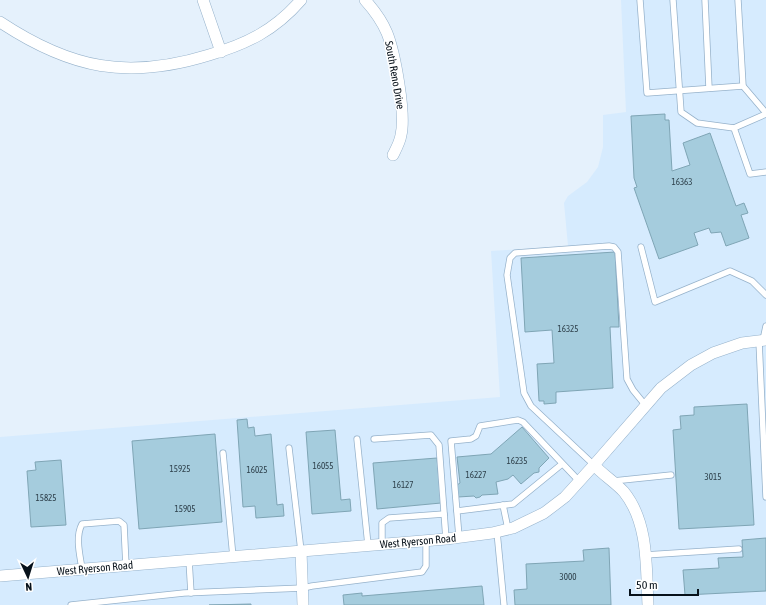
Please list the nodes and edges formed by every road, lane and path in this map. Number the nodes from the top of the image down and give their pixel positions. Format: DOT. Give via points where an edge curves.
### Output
graph roads {
  1 [pos="203,0"];
  2 [pos="301,0"];
  3 [pos="365,0"];
  4 [pos="640,0"];
  5 [pos="673,0"];
  6 [pos="705,0"];
  7 [pos="738,0"];
  8 [pos="0,22"];
  9 [pos="221,52"];
  10 [pos="743,86"];
  11 [pos="710,88"];
  12 [pos="678,90"];
  13 [pos="766,113"];
  14 [pos="734,128"];
  15 [pos="393,155"];
  16 [pos="766,172"];
  17 [pos="641,247"];
  18 [pos="766,295"];
  19 [pos="766,326"];
  20 [pos="763,340"];
  21 [pos="646,406"];
  22 [pos="357,439"];
  23 [pos="374,439"];
  24 [pos="289,448"];
  25 [pos="223,453"];
  26 [pos="562,464"];
  27 [pos="594,465"];
  28 [pos="671,476"];
  29 [pos="579,481"];
  30 [pos="613,482"];
  31 [pos="766,497"];
  32 [pos="503,505"];
  33 [pos="457,510"];
  34 [pos="444,514"];
  35 [pos="508,529"];
  36 [pos="497,532"];
  37 [pos="459,538"];
  38 [pos="446,539"];
  39 [pos="426,541"];
  40 [pos="382,544"];
  41 [pos="368,545"];
  42 [pos="739,549"];
  43 [pos="301,551"];
  44 [pos="645,555"];
  45 [pos="233,557"];
  46 [pos="189,560"];
  47 [pos="126,566"];
  48 [pos="82,569"];
  49 [pos="0,576"];
  50 [pos="303,588"];
  51 [pos="191,593"];
  52 [pos="70,605"];
  53 [pos="304,605"];
  54 [pos="504,605"];
  55 [pos="648,605"];
  1 -- 9 [label="street"];
  2 -- 9 [label="street" via="281,21 260,35"];
  3 -- 15 [label="street, South Reno Drive" via="387,32 394,60 403,117 401,136"];
  4 -- 12 [label="lane" via="647,93"];
  5 -- 12 [label="lane"];
  6 -- 11 [label="lane"];
  7 -- 10 [label="lane"];
  8 -- 9 [label="street" via="47,50 101,66 152,68"];
  10 -- 11 [label="lane"];
  10 -- 13 [label="lane"];
  11 -- 12 [label="lane"];
  12 -- 14 [label="lane" via="681,112 697,123"];
  13 -- 14 [label="lane"];
  14 -- 16 [label="lane" via="750,174"];
  17 -- 18 [label="lane" via="655,302 730,271 752,281"];
  19 -- 20 [label="lane"];
  20 -- 21 [label="street, West Ryerson Road" via="742,343 699,360 661,388"];
  20 -- 31 [label="lane"];
  21 -- 27 [label="street, West Ryerson Road"];
  21 -- 27 [label="lane" via="627,379 618,252 614,247 515,253 510,258 507,275 524,393 531,406"];
  22 -- 41 [label="lane"];
  23 -- 34 [label="lane" via="431,435 439,445"];
  24 -- 43 [label="lane"];
  25 -- 45 [label="lane"];
  26 -- 29 [label="lane"];
  26 -- 32 [label="lane" via="513,504"];
  26 -- 33 [label="lane" via="523,422 518,420 480,426 476,436 471,439 451,441"];
  27 -- 29 [label="street, West Ryerson Road"];
  27 -- 30 [label="street"];
  28 -- 30 [label="lane"];
  29 -- 35 [label="street, West Ryerson Road" via="544,513"];
  30 -- 44 [label="street" via="625,494 637,517"];
  32 -- 33 [label="lane"];
  32 -- 35 [label="lane"];
  33 -- 37 [label="lane"];
  34 -- 38 [label="lane"];
  34 -- 40 [label="lane" via="389,518 382,523"];
  35 -- 36 [label="street, West Ryerson Road"];
  36 -- 37 [label="street, West Ryerson Road"];
  36 -- 54 [label="lane"];
  37 -- 38 [label="street, West Ryerson Road"];
  38 -- 39 [label="street, West Ryerson Road"];
  39 -- 40 [label="street, West Ryerson Road"];
  39 -- 50 [label="lane" via="426,566 422,572"];
  40 -- 41 [label="street, West Ryerson Road"];
  41 -- 43 [label="street, West Ryerson Road"];
  42 -- 44 [label="lane"];
  43 -- 45 [label="street, West Ryerson Road"];
  43 -- 50 [label="street"];
  44 -- 55 [label="street"];
  45 -- 46 [label="street, West Ryerson Road"];
  46 -- 47 [label="street, West Ryerson Road"];
  46 -- 51 [label="lane"];
  47 -- 48 [label="street, West Ryerson Road"];
  47 -- 48 [label="lane" via="124,525 119,521 82,524 79,530"];
  48 -- 49 [label="street, West Ryerson Road"];
  50 -- 51 [label="lane"];
  50 -- 53 [label="street"];
  51 -- 52 [label="lane"];
}
